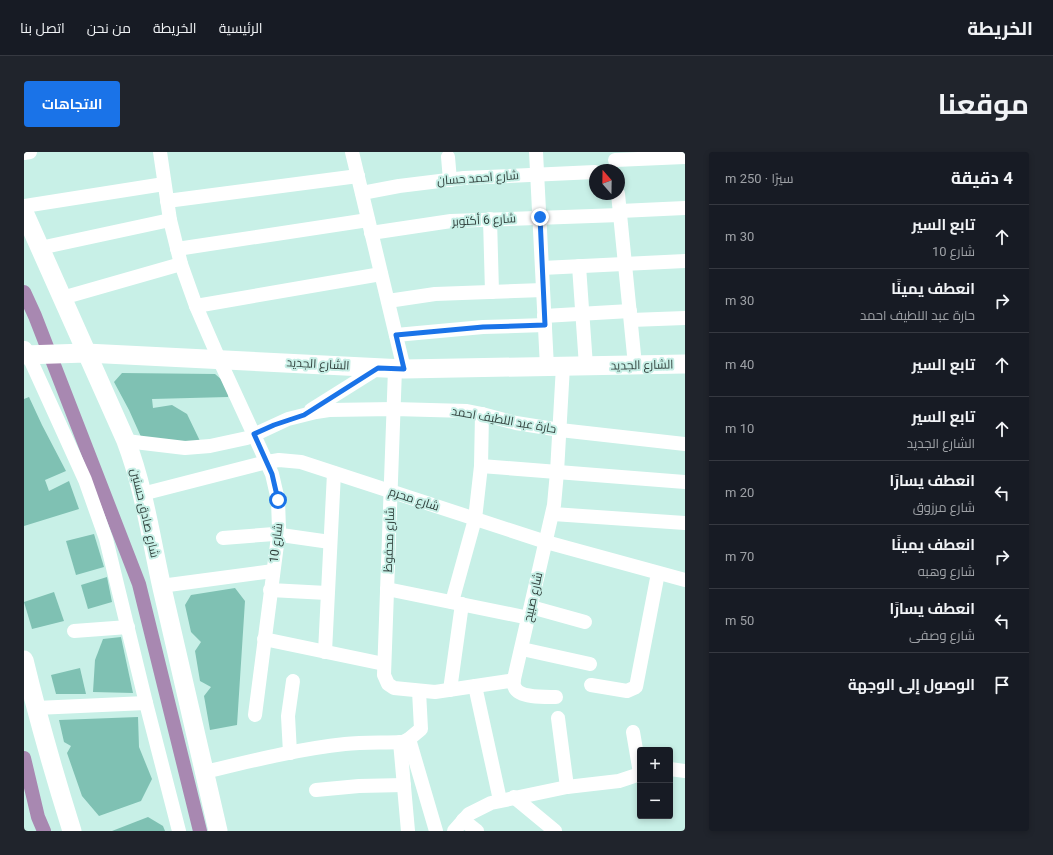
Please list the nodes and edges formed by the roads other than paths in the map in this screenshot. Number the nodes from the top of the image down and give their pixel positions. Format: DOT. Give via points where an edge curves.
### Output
graph roads {
  1 [pos="30,152"];
  2 [pos="160,152"];
  3 [pos="352,152"];
  4 [pos="536,152"];
  5 [pos="24,153"];
  6 [pos="448,157"];
  7 [pos="685,157"];
  8 [pos="615,160"];
  9 [pos="589,172"];
  10 [pos="538,175"];
  11 [pos="358,176"];
  12 [pos="450,180"];
  13 [pos="164,184"];
  14 [pos="362,193"];
  15 [pos="619,200"];
  16 [pos="167,202"];
  17 [pos="24,206"];
  18 [pos="685,208"];
  19 [pos="24,212"];
  20 [pos="620,213"];
  21 [pos="540,217"];
  22 [pos="490,219"];
  23 [pos="170,220"];
  24 [pos="368,220"];
  25 [pos="372,233"];
  26 [pos="40,248"];
  27 [pos="177,249"];
  28 [pos="685,261"];
  29 [pos="181,264"];
  30 [pos="625,264"];
  31 [pos="579,266"];
  32 [pos="542,268"];
  33 [pos="381,274"];
  34 [pos="543,290"];
  35 [pos="492,292"];
  36 [pos="62,298"];
  37 [pos="388,301"];
  38 [pos="196,306"];
  39 [pos="582,314"];
  40 [pos="630,315"];
  41 [pos="685,318"];
  42 [pos="544,321"];
  43 [pos="396,335"];
  44 [pos="26,352"];
  45 [pos="86,353"];
  46 [pos="219,359"];
  47 [pos="685,364"];
  48 [pos="635,365"];
  49 [pos="586,366"];
  50 [pos="555,367"];
  51 [pos="392,369"];
  52 [pos="394,409"];
  53 [pos="482,414"];
  54 [pos="304,415"];
  55 [pos="560,430"];
  56 [pos="254,434"];
  57 [pos="126,441"];
  58 [pos="685,444"];
  59 [pos="267,462"];
  60 [pos="481,466"];
  61 [pos="558,472"];
  62 [pos="334,473"];
  63 [pos="685,482"];
  64 [pos="391,492"];
  65 [pos="142,494"];
  66 [pos="552,514"];
  67 [pos="475,519"];
  68 [pos="685,523"];
  69 [pos="278,535"];
  70 [pos="223,538"];
  71 [pos="330,542"];
  72 [pos="546,542"];
  73 [pos="273,571"];
  74 [pos="658,573"];
  75 [pos="685,580"];
  76 [pos="161,586"];
  77 [pos="387,589"];
  78 [pos="270,590"];
  79 [pos="328,593"];
  80 [pos="457,603"];
  81 [pos="530,612"];
  82 [pos="585,622"];
  83 [pos="128,628"];
  84 [pos="74,631"];
  85 [pos="264,639"];
  86 [pos="522,649"];
  87 [pos="324,652"];
  88 [pos="24,660"];
  89 [pos="384,664"];
  90 [pos="590,664"];
  91 [pos="514,679"];
  92 [pos="293,681"];
  93 [pos="591,685"];
  94 [pos="475,686"];
  95 [pos="419,690"];
  96 [pos="450,690"];
  97 [pos="556,697"];
  98 [pos="146,703"];
  99 [pos="36,708"];
  100 [pos="255,715"];
  101 [pos="558,718"];
  102 [pos="633,732"];
  103 [pos="405,741"];
  104 [pos="290,753"];
  105 [pos="637,755"];
  106 [pos="673,769"];
  107 [pos="685,771"];
  108 [pos="205,772"];
  109 [pos="637,774"];
  110 [pos="404,785"];
  111 [pos="568,787"];
  112 [pos="316,790"];
  113 [pos="507,799"];
  114 [pos="463,820"];
  115 [pos="72,831"];
  116 [pos="179,831"];
  117 [pos="218,831"];
  118 [pos="408,831"];
  119 [pos="436,831"];
  120 [pos="454,831"];
  121 [pos="477,831"];
  122 [pos="555,831"];
  1 -- 5 [label="street"];
  2 -- 13 [label="street, شارع 10"];
  3 -- 11 [label="street, شارع محفوظ"];
  4 -- 10 [label="street, شارع صبيح"];
  6 -- 12 [label="street"];
  7 -- 8 [label="street"];
  9 -- 10 [label="street, شارع احمد حسان"];
  10 -- 12 [label="street, شارع احمد حسان"];
  10 -- 21 [label="street, شارع صبيح"];
  11 -- 14 [label="street, شارع محفوظ"];
  11 -- 16 [label="street"];
  12 -- 14 [label="street, شارع احمد حسان"];
  13 -- 16 [label="street, شارع 10"];
  13 -- 17 [label="street"];
  14 -- 24 [label="street, شارع محفوظ"];
  15 -- 20 [label="street"];
  16 -- 23 [label="street, شارع 10"];
  18 -- 20 [label="street, شارع 6 أكتوبر"];
  19 -- 26 [label="street, شارع صادق حسنين"];
  20 -- 21 [label="street, شارع 6 أكتوبر"];
  20 -- 30 [label="street"];
  21 -- 22 [label="street, شارع 6 أكتوبر"];
  21 -- 32 [label="street, شارع صبيح"];
  22 -- 25 [label="street, شارع 6 أكتوبر" via="445,222"];
  22 -- 35 [label="street"];
  23 -- 26 [label="street"];
  23 -- 27 [label="street, شارع 10"];
  24 -- 25 [label="street, شارع محفوظ"];
  24 -- 27 [label="street"];
  25 -- 33 [label="street, شارع محفوظ"];
  26 -- 36 [label="street, شارع صادق حسنين"];
  27 -- 29 [label="street, شارع 10"];
  28 -- 30 [label="street"];
  29 -- 36 [label="street"];
  29 -- 38 [label="street, شارع 10"];
  30 -- 31 [label="street"];
  30 -- 40 [label="street"];
  31 -- 32 [label="street"];
  31 -- 39 [label="street"];
  32 -- 34 [label="street, شارع صبيح"];
  33 -- 37 [label="street, شارع محفوظ"];
  33 -- 38 [label="street"];
  34 -- 35 [label="street"];
  34 -- 42 [label="street, شارع صبيح"];
  35 -- 37 [label="street" via="435,294"];
  36 -- 45 [label="street, شارع صادق حسنين"];
  37 -- 43 [label="street, شارع محفوظ"];
  38 -- 46 [label="street, شارع 10"];
  39 -- 40 [label="street"];
  39 -- 42 [label="street"];
  39 -- 49 [label="street"];
  40 -- 41 [label="street"];
  40 -- 48 [label="street"];
  42 -- 43 [label="street"];
  42 -- 50 [label="street, شارع صبيح"];
  43 -- 51 [label="street, شارع محفوظ"];
  44 -- 45 [label="street, الشارع الجديد"];
  44 -- 83 [label="street" via="88,488 106,539"];
  45 -- 46 [label="street, الشارع الجديد"];
  45 -- 57 [label="street, شارع صادق حسنين"];
  46 -- 51 [label="street, الشارع الجديد"];
  46 -- 56 [label="street, شارع 10"];
  47 -- 48 [label="street, الشارع الجديد"];
  48 -- 49 [label="street, الشارع الجديد"];
  49 -- 50 [label="street, الشارع الجديد"];
  50 -- 51 [label="street, الشارع الجديد"];
  50 -- 55 [label="street, شارع صبيح"];
  51 -- 52 [label="street, شارع محفوظ"];
  51 -- 54 [label="street"];
  52 -- 53 [label="street, حارة عبد اللطيف احمد" via="451,410"];
  52 -- 54 [label="street, حارة عبد اللطيف احمد" via="329,410"];
  52 -- 64 [label="street, شارع محفوظ"];
  53 -- 55 [label="street, حارة عبد اللطيف احمد"];
  53 -- 60 [label="street"];
  54 -- 56 [label="street, حارة عبد اللطيف احمد"];
  55 -- 58 [label="street, حارة عبد اللطيف احمد"];
  55 -- 61 [label="street, شارع صبيح"];
  56 -- 57 [label="street, حارة عبد اللطيف احمد" via="229,443 185,448"];
  56 -- 59 [label="street, شارع 10"];
  57 -- 65 [label="street, شارع صادق حسنين"];
  59 -- 62 [label="street, شارع محرم" via="301,462"];
  59 -- 65 [label="street, شارع محرم"];
  59 -- 69 [label="street, شارع 10" via="280,513"];
  60 -- 61 [label="street"];
  60 -- 67 [label="street"];
  61 -- 63 [label="street"];
  61 -- 66 [label="street, شارع صبيح"];
  62 -- 64 [label="street, شارع محرم"];
  62 -- 71 [label="street"];
  64 -- 67 [label="street, شارع محرم"];
  64 -- 77 [label="street, شارع محفوظ"];
  65 -- 76 [label="street, شارع صادق حسنين"];
  66 -- 68 [label="street"];
  66 -- 72 [label="street, شارع صبيح"];
  67 -- 72 [label="street, شارع محرم"];
  67 -- 80 [label="street"];
  69 -- 70 [label="street"];
  69 -- 71 [label="street"];
  69 -- 73 [label="street, شارع 10"];
  71 -- 79 [label="street"];
  72 -- 74 [label="street, شارع محرم"];
  72 -- 81 [label="street, شارع صبيح"];
  73 -- 76 [label="street"];
  73 -- 78 [label="street, شارع 10"];
  74 -- 75 [label="street, شارع محرم"];
  74 -- 93 [label="street" via="636,687 627,691"];
  76 -- 108 [label="street, شارع صادق حسنين"];
  77 -- 80 [label="street"];
  77 -- 89 [label="street, شارع محفوظ"];
  78 -- 79 [label="street"];
  78 -- 85 [label="street, شارع 10"];
  79 -- 87 [label="street"];
  80 -- 81 [label="street"];
  80 -- 96 [label="street"];
  81 -- 82 [label="street"];
  81 -- 86 [label="street, شارع صبيح"];
  83 -- 84 [label="street"];
  83 -- 98 [label="street"];
  85 -- 87 [label="street"];
  85 -- 100 [label="street, شارع 10"];
  86 -- 90 [label="street"];
  86 -- 91 [label="street, شارع صبيح"];
  87 -- 89 [label="street"];
  88 -- 99 [label="street"];
  89 -- 95 [label="street" via="385,680 390,686 397,689"];
  91 -- 94 [label="street"];
  91 -- 97 [label="street" via="513,686 521,694"];
  92 -- 104 [label="street" via="288,716"];
  94 -- 96 [label="street"];
  94 -- 113 [label="street"];
  95 -- 96 [label="street"];
  95 -- 103 [label="street" via="421,729"];
  98 -- 99 [label="street"];
  98 -- 116 [label="street"];
  99 -- 115 [label="street"];
  101 -- 111 [label="street"];
  102 -- 105 [label="street"];
  103 -- 104 [label="street" via="346,744"];
  103 -- 110 [label="street"];
  103 -- 119 [label="street"];
  104 -- 108 [label="street"];
  106 -- 107 [label="street"];
  108 -- 117 [label="street, شارع صادق حسنين"];
  109 -- 111 [label="street" via="619,781"];
  110 -- 112 [label="street"];
  110 -- 118 [label="street"];
  111 -- 113 [label="street"];
  113 -- 114 [label="street" via="480,808"];
  113 -- 122 [label="street"];
  114 -- 120 [label="street"];
  114 -- 121 [label="street"];
}
